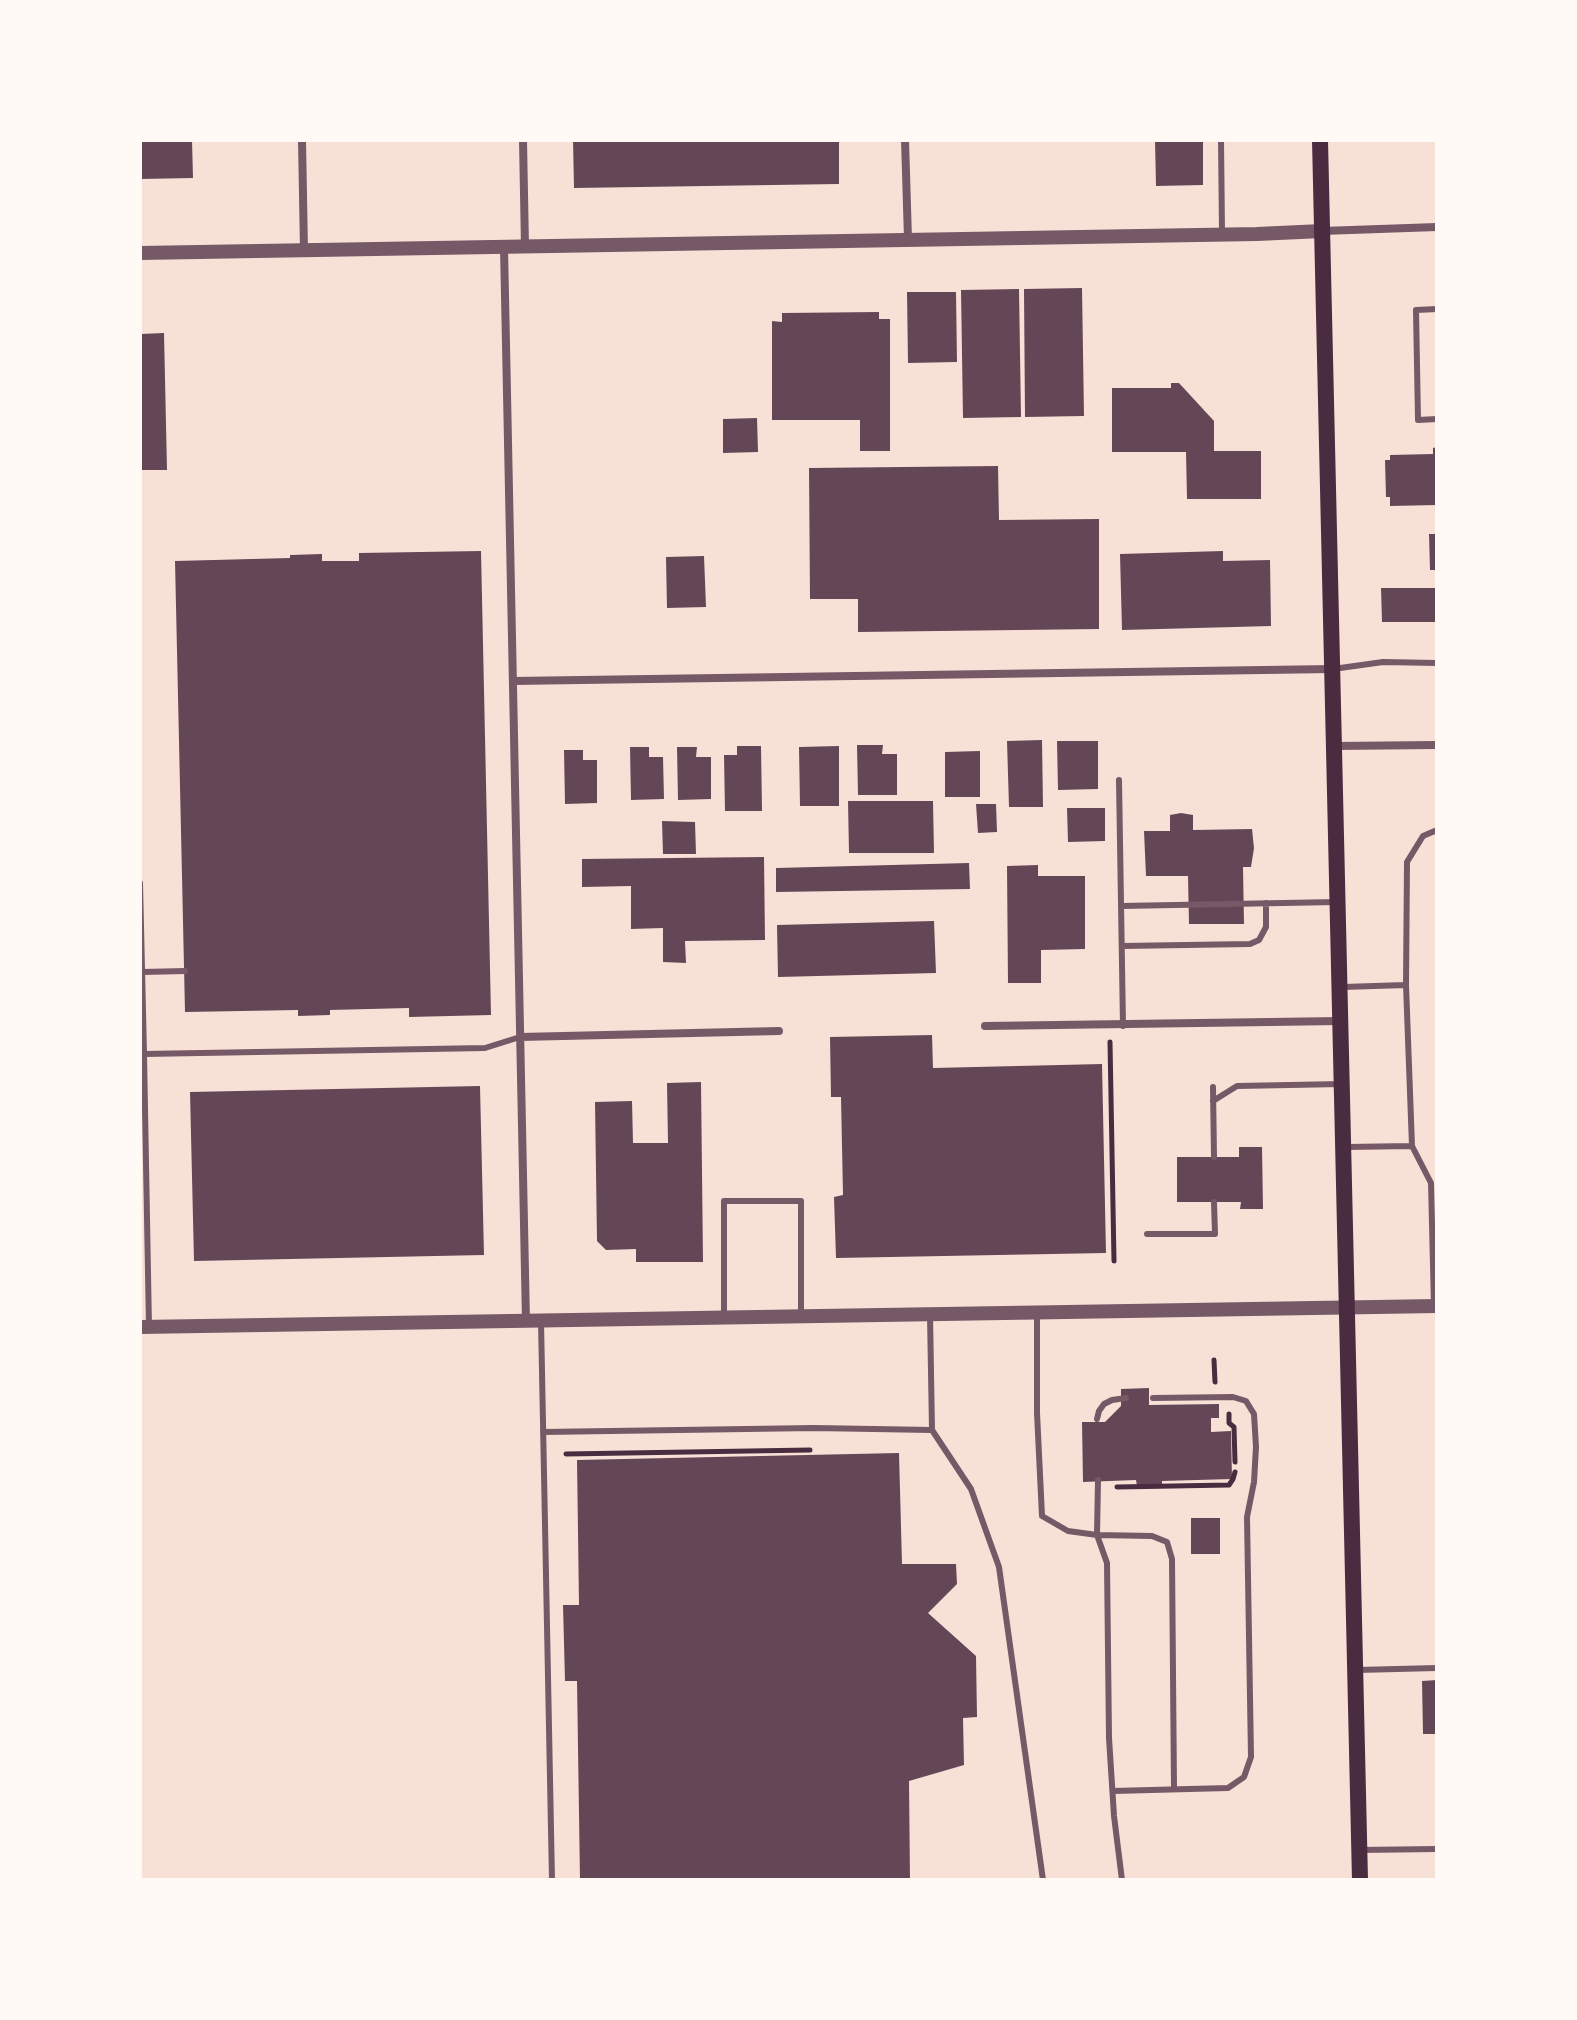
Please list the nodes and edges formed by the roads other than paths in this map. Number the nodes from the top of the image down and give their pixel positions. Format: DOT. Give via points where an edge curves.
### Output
graph roads {
  1 [pos="302,140"];
  2 [pos="523,140"];
  3 [pos="905,140"];
  4 [pos="1221,140"];
  5 [pos="1320,140"];
  6 [pos="1437,227"];
  7 [pos="1322,231"];
  8 [pos="1222,234"];
  9 [pos="908,239"];
  10 [pos="504,247"];
  11 [pos="525,247"];
  12 [pos="304,251"];
  13 [pos="140,253"];
  14 [pos="1437,309"];
  15 [pos="1437,419"];
  16 [pos="1437,663"];
  17 [pos="1332,669"];
  18 [pos="513,681"];
  19 [pos="1437,745"];
  20 [pos="1334,746"];
  21 [pos="1119,780"];
  22 [pos="1437,830"];
  23 [pos="140,883"];
  24 [pos="1337,902"];
  25 [pos="1266,903"];
  26 [pos="1121,906"];
  27 [pos="1122,946"];
  28 [pos="185,971"];
  29 [pos="142,972"];
  30 [pos="1406,985"];
  31 [pos="1339,987"];
  32 [pos="1340,1021"];
  33 [pos="985,1026"];
  34 [pos="1123,1026"];
  35 [pos="779,1031"];
  36 [pos="520,1037"];
  37 [pos="144,1054"];
  38 [pos="1342,1084"];
  39 [pos="1213,1087"];
  40 [pos="1213,1101"];
  41 [pos="1412,1146"];
  42 [pos="1343,1147"];
  43 [pos="1214,1157"];
  44 [pos="1434,1183"];
  45 [pos="1214,1202"];
  46 [pos="1147,1234"];
  47 [pos="1436,1306"];
  48 [pos="1347,1307"];
  49 [pos="1037,1312"];
  50 [pos="930,1314"];
  51 [pos="801,1316"];
  52 [pos="724,1317"];
  53 [pos="526,1321"];
  54 [pos="541,1321"];
  55 [pos="144,1327"];
  56 [pos="1126,1398"];
  57 [pos="1153,1398"];
  58 [pos="1097,1419"];
  59 [pos="932,1430"];
  60 [pos="543,1432"];
  61 [pos="1098,1480"];
  62 [pos="1097,1535"];
  63 [pos="1437,1668"];
  64 [pos="1355,1670"];
  65 [pos="1174,1788"];
  66 [pos="1113,1791"];
  67 [pos="1437,1849"];
  68 [pos="1359,1850"];
  69 [pos="552,1880"];
  70 [pos="1043,1880"];
  71 [pos="1122,1880"];
  72 [pos="1360,1880"];
  1 -- 12 [label="street"];
  2 -- 11 [label="street"];
  3 -- 9 [label="street"];
  4 -- 8 [label="lane"];
  5 -- 7 [label="main road"];
  6 -- 7 [label="street"];
  7 -- 8 [label="street"];
  7 -- 17 [label="main road"];
  8 -- 9 [label="street"];
  9 -- 11 [label="street"];
  10 -- 11 [label="street"];
  10 -- 12 [label="street"];
  10 -- 18 [label="street"];
  12 -- 13 [label="street"];
  14 -- 15 [label="lane" via="1416,310 1418,420"];
  16 -- 17 [label="lane" via="1383,662"];
  17 -- 18 [label="street"];
  17 -- 20 [label="main road"];
  18 -- 36 [label="street"];
  19 -- 20 [label="street"];
  20 -- 24 [label="main road"];
  21 -- 26 [label="lane"];
  22 -- 30 [label="lane" via="1423,836 1407,862"];
  23 -- 29 [label="lane"];
  24 -- 25 [label="lane"];
  24 -- 31 [label="main road"];
  25 -- 26 [label="lane"];
  25 -- 27 [label="lane" via="1266,927 1250,944"];
  26 -- 27 [label="lane"];
  27 -- 34 [label="lane"];
  28 -- 29 [label="lane"];
  29 -- 37 [label="lane"];
  30 -- 31 [label="lane"];
  30 -- 41 [label="lane"];
  31 -- 32 [label="main road"];
  32 -- 34 [label="street"];
  32 -- 38 [label="main road"];
  33 -- 34 [label="street"];
  35 -- 36 [label="street"];
  36 -- 37 [label="lane" via="485,1048"];
  36 -- 53 [label="street"];
  37 -- 55 [label="lane"];
  38 -- 40 [label="lane" via="1237,1086"];
  38 -- 42 [label="main road"];
  39 -- 40 [label="lane"];
  40 -- 43 [label="lane"];
  41 -- 42 [label="lane"];
  41 -- 44 [label="lane"];
  42 -- 48 [label="main road"];
  44 -- 47 [label="lane"];
  45 -- 46 [label="lane" via="1215,1234"];
  47 -- 48 [label="street"];
  48 -- 49 [label="street"];
  48 -- 64 [label="main road"];
  49 -- 50 [label="street"];
  49 -- 62 [label="lane" via="1042,1516 1068,1531"];
  50 -- 51 [label="street"];
  50 -- 59 [label="lane"];
  51 -- 52 [label="street"];
  51 -- 52 [label="lane" via="801,1201 724,1201"];
  52 -- 54 [label="street"];
  53 -- 54 [label="street"];
  53 -- 55 [label="street"];
  54 -- 60 [label="lane"];
  56 -- 58 [label="lane" via="1104,1404"];
  57 -- 65 [label="lane" via="1246,1401 1254,1414 1256,1447 1247,1517 1251,1757 1244,1777 1228,1788"];
  59 -- 60 [label="lane"];
  59 -- 70 [label="lane" via="971,1489 999,1567"];
  60 -- 69 [label="lane"];
  61 -- 62 [label="lane"];
  62 -- 65 [label="lane" via="1152,1536 1167,1542 1172,1559"];
  62 -- 66 [label="lane" via="1107,1563"];
  63 -- 64 [label="lane"];
  64 -- 68 [label="main road"];
  65 -- 66 [label="lane"];
  66 -- 71 [label="lane"];
  67 -- 68 [label="lane"];
  68 -- 72 [label="main road"];
}
